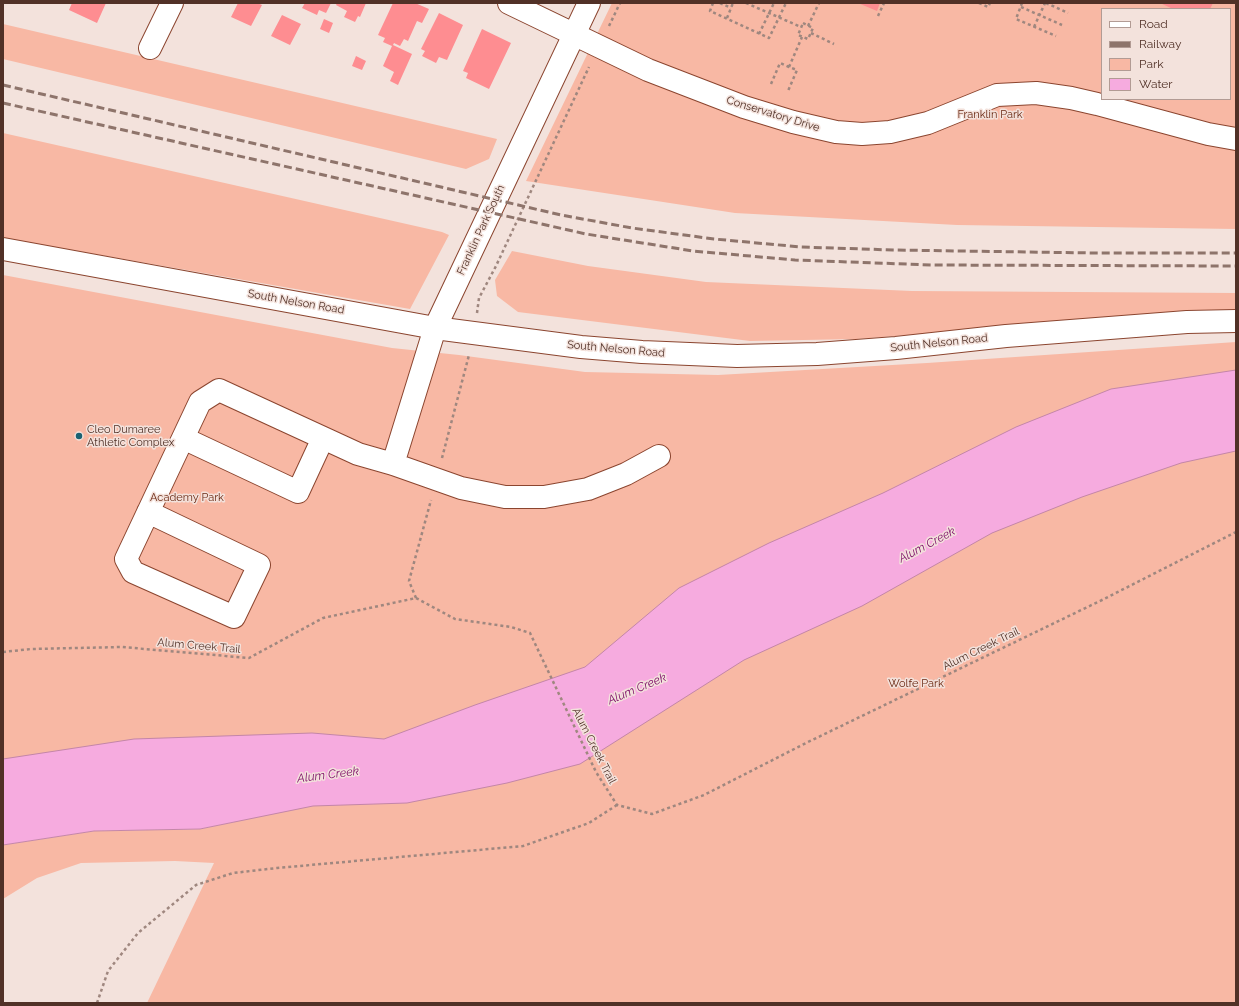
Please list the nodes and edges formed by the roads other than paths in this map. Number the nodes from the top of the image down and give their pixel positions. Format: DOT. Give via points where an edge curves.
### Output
graph roads {
  1 [pos="172,3"];
  2 [pos="509,3"];
  3 [pos="589,3"];
  4 [pos="575,34"];
  5 [pos="150,48"];
  6 [pos="1141,107"];
  7 [pos="1236,139"];
  8 [pos="3,249"];
  9 [pos="1236,321"];
  10 [pos="435,328"];
  11 [pos="183,438"];
  12 [pos="323,438"];
  13 [pos="659,456"];
  14 [pos="393,464"];
  15 [pos="148,512"];
  1 -- 5 [label="main road"];
  2 -- 4 [label="main road, Conservatory Drive"];
  3 -- 4 [label="main road, Franklin Park South"];
  4 -- 6 [label="main road, Conservatory Drive" via="648,70 744,107 836,132 862,134 898,130 928,123 997,95 1036,93"];
  4 -- 10 [label="main road, Franklin Park South"];
  6 -- 7 [label="main road, Conservatory Drive" via="1208,134"];
  8 -- 10 [label="main road, South Nelson Road"];
  9 -- 10 [label="main road, South Nelson Road" via="1187,322 1006,336 817,354 737,356 581,347"];
  10 -- 14 [label="main road, Franklin Park South"];
  11 -- 12 [label="main road" via="200,402 219,390"];
  11 -- 12 [label="main road" via="298,492"];
  11 -- 15 [label="main road"];
  12 -- 14 [label="main road" via="358,454"];
  13 -- 14 [label="main road" via="626,474 588,489 544,498 505,498 461,488"];
  15 -- 15 [label="main road" via="126,559 133,572 234,617 259,565"];
}
